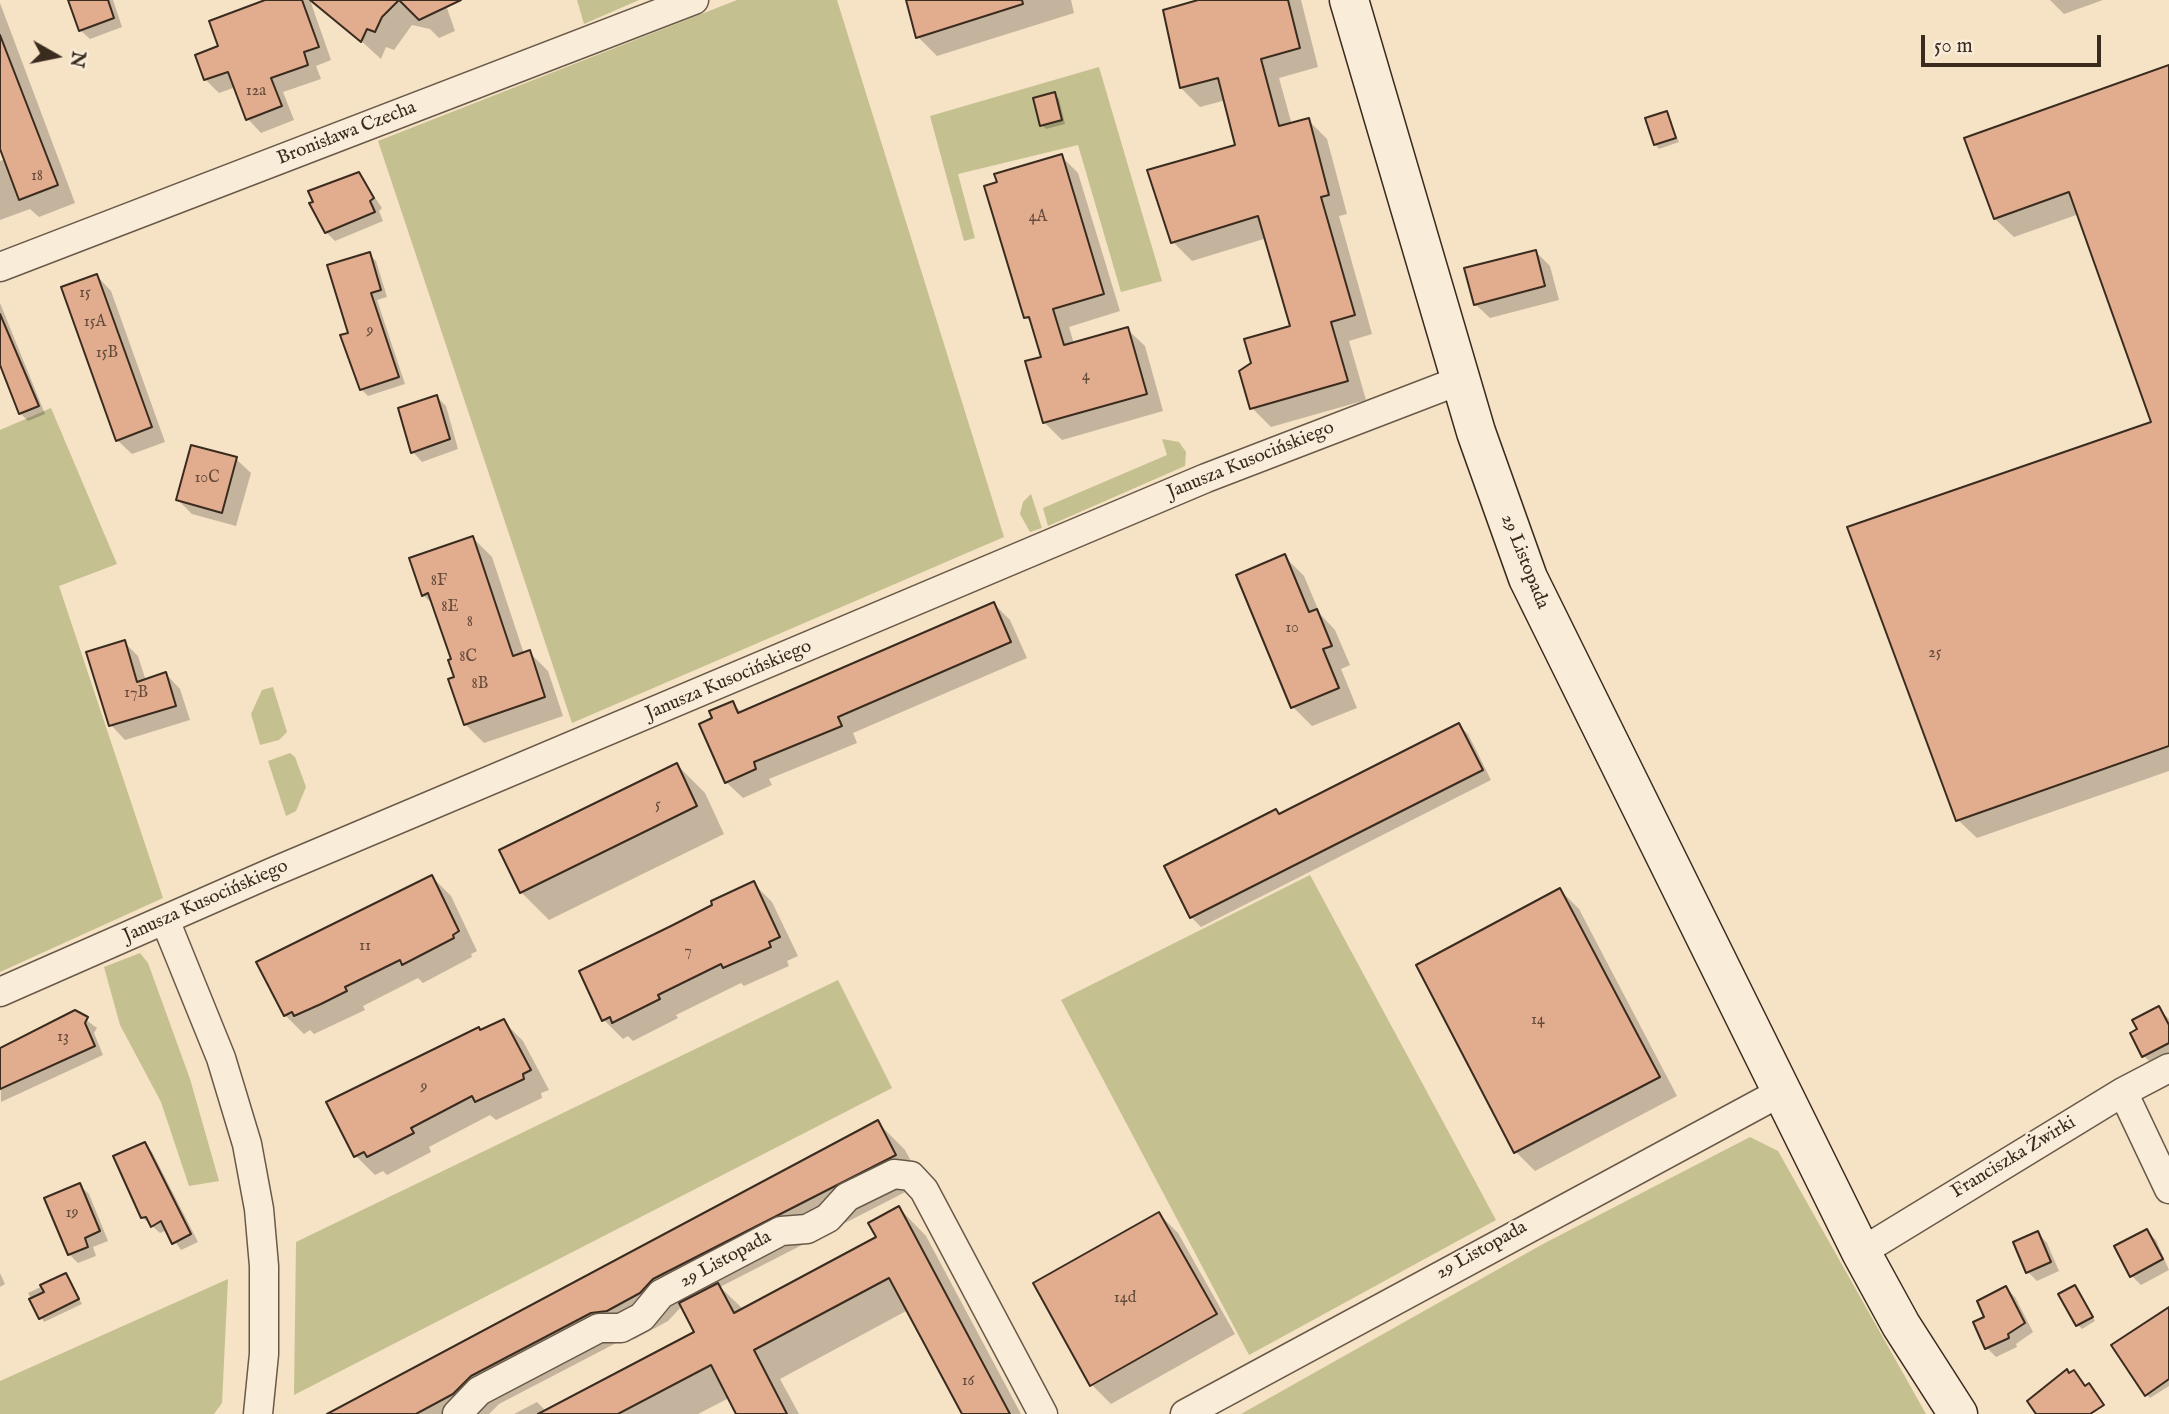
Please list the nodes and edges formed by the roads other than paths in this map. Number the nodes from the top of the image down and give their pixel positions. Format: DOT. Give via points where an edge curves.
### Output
graph roads {
  1 [pos="694,0"];
  2 [pos="1349,0"];
  3 [pos="0,267"];
  4 [pos="1461,380"];
  5 [pos="165,920"];
  6 [pos="0,992"];
  7 [pos="2169,1068"];
  8 [pos="2123,1091"];
  9 [pos="1781,1092"];
  10 [pos="2169,1189"];
  11 [pos="1861,1252"];
  12 [pos="258,1414"];
  13 [pos="457,1414"];
  14 [pos="1044,1414"];
  15 [pos="1185,1414"];
  16 [pos="1958,1414"];
  1 -- 3 [label="street, Bronisława Czecha"];
  2 -- 4 [label="street, 29 Listopada"];
  4 -- 5 [label="street, Janusza Kusocińskiego" via="1206,478"];
  4 -- 9 [label="street, 29 Listopada" via="1528,578"];
  5 -- 6 [label="street, Janusza Kusocińskiego"];
  5 -- 12 [label="street" via="221,1058 247,1144 264,1266 264,1353"];
  7 -- 8 [label="street, Franciszka Żwirki"];
  8 -- 10 [label="street"];
  8 -- 11 [label="street, Franciszka Żwirki"];
  9 -- 11 [label="street, 29 Listopada"];
  9 -- 15 [label="street, 29 Listopada"];
  11 -- 16 [label="street, 29 Listopada"];
  13 -- 14 [label="street, 29 Listopada" via="480,1391 598,1328 621,1328 642,1317 661,1294 781,1231 807,1229 828,1218 846,1196 894,1174 911,1176 924,1190"];
}
